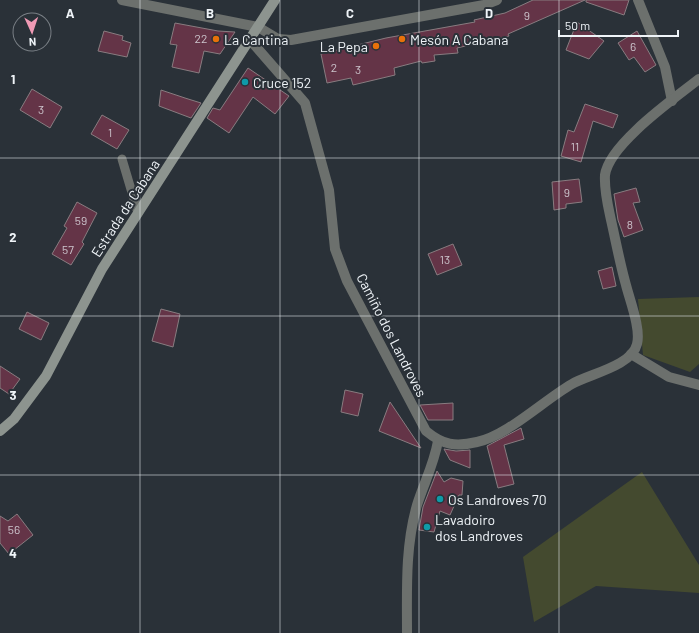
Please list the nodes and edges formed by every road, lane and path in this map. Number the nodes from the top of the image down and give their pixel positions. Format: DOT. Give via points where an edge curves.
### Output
graph roads {
  1 [pos="122,0"];
  2 [pos="275,0"];
  3 [pos="497,0"];
  4 [pos="638,0"];
  5 [pos="258,27"];
  6 [pos="251,40"];
  7 [pos="699,79"];
  8 [pos="672,101"];
  9 [pos="122,159"];
  10 [pos="138,213"];
  11 [pos="631,354"];
  12 [pos="699,386"];
  13 [pos="0,431"];
  14 [pos="438,441"];
  15 [pos="407,633"];
  1 -- 5 [label="street"];
  2 -- 5 [label="main road, Estrada da Cabana"];
  3 -- 5 [label="street" via="484,5 292,40 278,39"];
  4 -- 8 [label="street" via="665,67"];
  5 -- 6 [label="main road, Estrada da Cabana"];
  6 -- 10 [label="main road, Estrada da Cabana"];
  6 -- 14 [label="street, Camiño dos Landroves" via="305,103 329,190 335,249 347,281 426,431"];
  7 -- 8 [label="street"];
  8 -- 11 [label="street" via="630,135 612,159 605,174 607,202 620,266 637,328 637,343"];
  9 -- 10 [label="lane"];
  10 -- 13 [label="main road, Estrada da Cabana" via="87,294 46,376 14,419"];
  11 -- 12 [label="street" via="669,377"];
  11 -- 14 [label="street" via="621,363 572,384 493,437 452,445"];
  14 -- 15 [label="street" via="417,506 406,566"];
}
